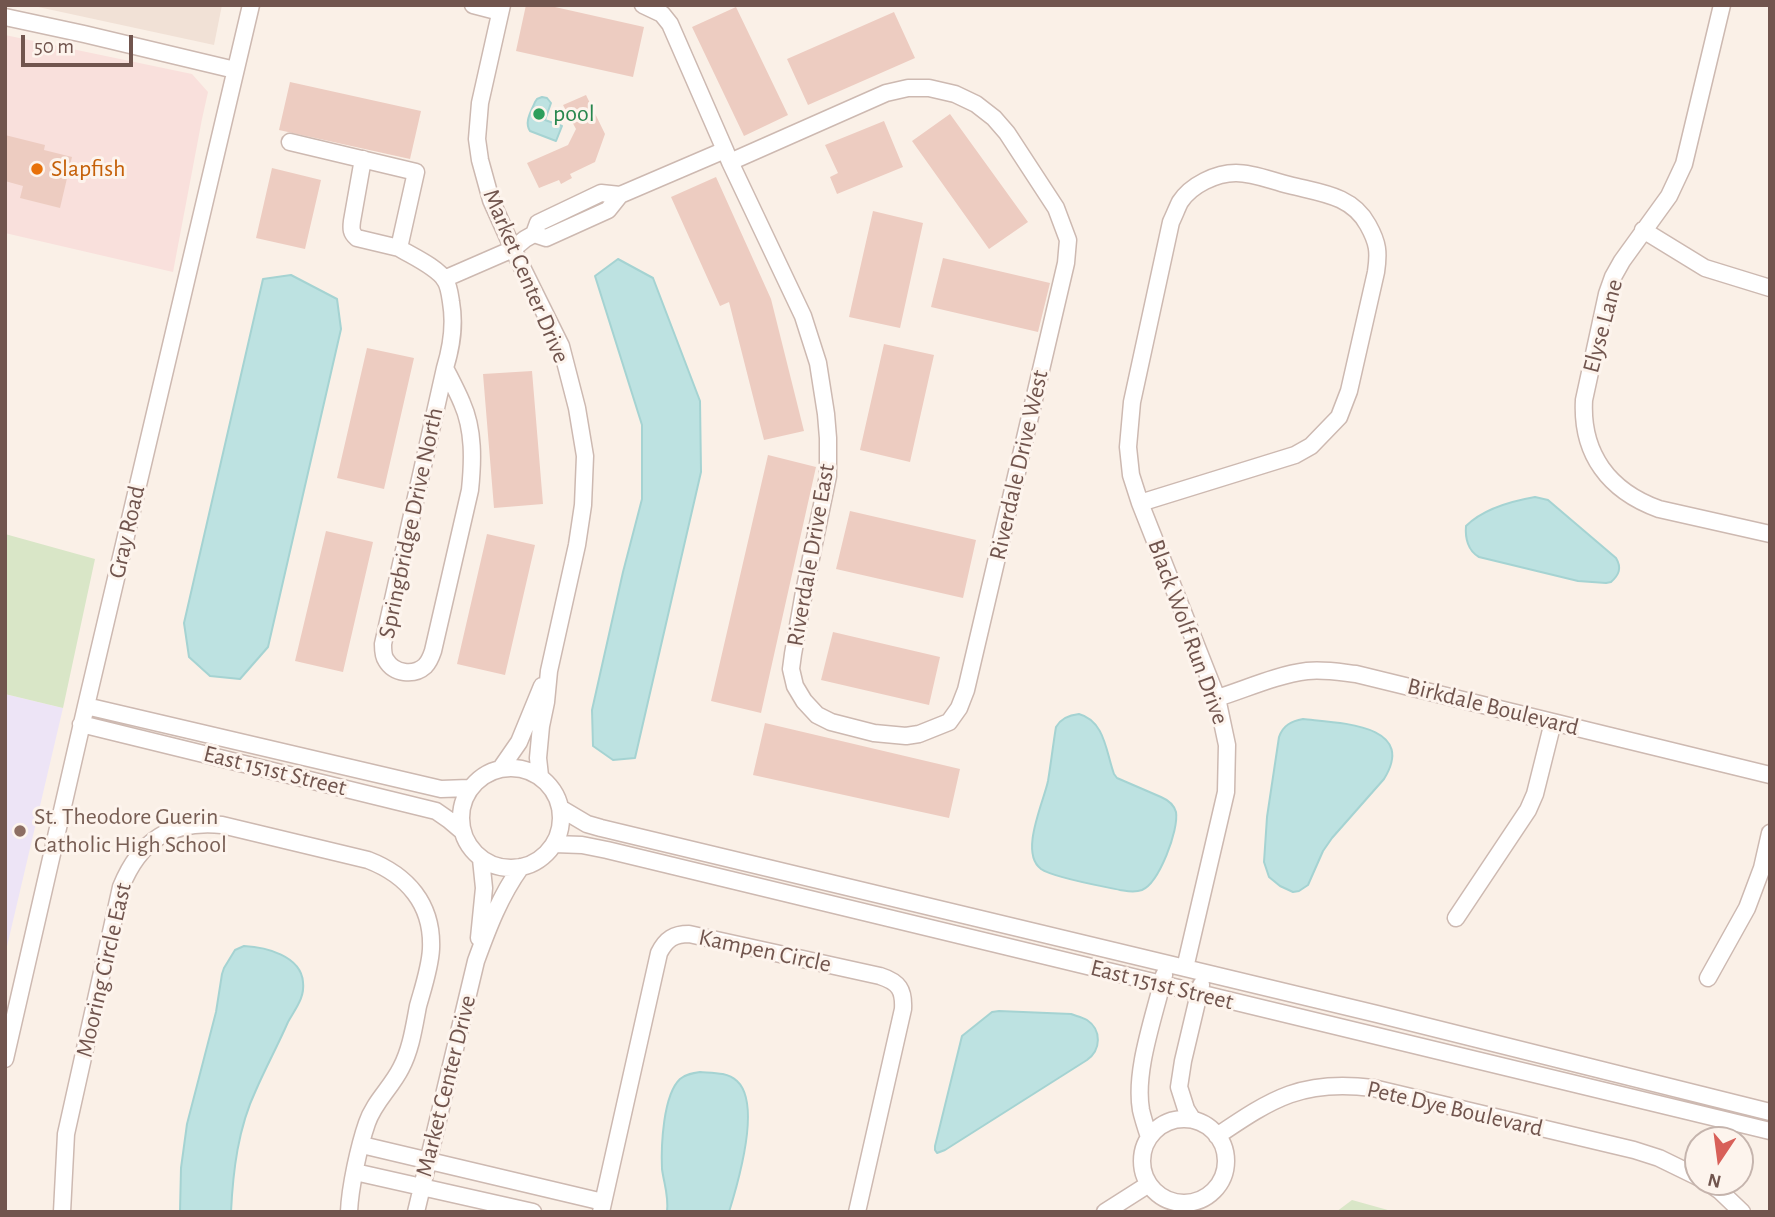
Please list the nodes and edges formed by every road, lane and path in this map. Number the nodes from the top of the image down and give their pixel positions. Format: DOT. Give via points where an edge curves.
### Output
graph roads {
  1 [pos="251,5"];
  2 [pos="473,5"];
  3 [pos="643,5"];
  4 [pos="1716,6"];
  5 [pos="501,9"];
  6 [pos="5,17"];
  7 [pos="235,70"];
  8 [pos="290,142"];
  9 [pos="727,156"];
  10 [pos="363,159"];
  11 [pos="1643,230"];
  12 [pos="399,248"];
  13 [pos="513,249"];
  14 [pos="444,279"];
  15 [pos="1770,288"];
  16 [pos="445,368"];
  17 [pos="1140,503"];
  18 [pos="1770,534"];
  19 [pos="549,671"];
  20 [pos="966,690"];
  21 [pos="1217,698"];
  22 [pos="86,706"];
  23 [pos="1553,722"];
  24 [pos="81,724"];
  25 [pos="501,768"];
  26 [pos="1770,775"];
  27 [pos="540,776"];
  28 [pos="469,788"];
  29 [pos="560,808"];
  30 [pos="461,831"];
  31 [pos="1770,833"];
  32 [pos="554,844"];
  33 [pos="481,859"];
  34 [pos="521,867"];
  35 [pos="1456,918"];
  36 [pos="476,961"];
  37 [pos="1167,964"];
  38 [pos="1185,968"];
  39 [pos="1203,972"];
  40 [pos="1707,978"];
  41 [pos="1162,986"];
  42 [pos="1198,994"];
  43 [pos="5,1059"];
  44 [pos="1770,1112"];
  45 [pos="1193,1120"];
  46 [pos="1770,1132"];
  47 [pos="1217,1136"];
  48 [pos="1149,1137"];
  49 [pos="362,1144"];
  50 [pos="428,1160"];
  51 [pos="1684,1170"];
  52 [pos="355,1172"];
  53 [pos="486,1174"];
  54 [pos="1149,1184"];
  55 [pos="422,1187"];
  56 [pos="1725,1196"];
  57 [pos="481,1200"];
  58 [pos="602,1207"];
  59 [pos="62,1212"];
  60 [pos="349,1212"];
  61 [pos="416,1212"];
  62 [pos="533,1212"];
  63 [pos="857,1212"];
  64 [pos="1105,1212"];
  65 [pos="1742,1212"];
  1 -- 7 [label="street, Gray Road"];
  2 -- 5 [label="street"];
  3 -- 9 [label="street, Riverdale Drive East" via="668,20"];
  4 -- 11 [label="street, Elyse Lane" via="1684,164 1669,196"];
  5 -- 13 [label="street, Market Center Drive" via="480,103 477,139 486,184"];
  6 -- 7 [label="street"];
  7 -- 22 [label="street, Gray Road"];
  8 -- 10 [label="street"];
  9 -- 13 [label="street" via="620,195 608,210 546,238 534,234"];
  9 -- 20 [label="street, Riverdale Drive East" via="803,316 827,414 828,476 793,654 795,686 817,715 831,722 906,736 949,722"];
  9 -- 20 [label="street, Riverdale Drive West" via="886,93 929,88 955,94 994,118 1056,208 1068,240 1066,263"];
  10 -- 12 [label="street" via="353,235"];
  10 -- 12 [label="street" via="416,172"];
  11 -- 15 [label="street" via="1705,268"];
  11 -- 18 [label="street, Elyse Lane" via="1607,294 1584,400 1585,434 1601,467 1626,494 1642,503"];
  12 -- 14 [label="street"];
  13 -- 14 [label="street"];
  13 -- 19 [label="street, Market Center Drive" via="561,346 585,457 577,545"];
  14 -- 16 [label="street, Springbridge Drive North" via="454,330"];
  16 -- 16 [label="street, Springbridge Drive North" via="383,644 386,662 403,672 420,669 433,651 470,490 470,430"];
  17 -- 17 [label="street, Black Wolf Run Drive" via="1128,447 1132,402 1171,222 1181,201 1212,178 1235,173 1349,202 1362,214 1379,252 1349,391 1339,417 1311,446 1295,455"];
  17 -- 21 [label="street, Black Wolf Run Drive"];
  19 -- 25 [label="street, Market Center Drive" via="519,742"];
  19 -- 27 [label="street, Market Center Drive" via="538,758"];
  21 -- 23 [label="street, Birkdale Boulevard" via="1307,671 1329,670"];
  21 -- 38 [label="street, Black Wolf Run Drive" via="1227,745 1226,792"];
  22 -- 24 [label="street, Gray Road"];
  22 -- 28 [label="street, East 151st Street" via="441,789"];
  23 -- 26 [label="street, Birkdale Boulevard"];
  23 -- 35 [label="street" via="1528,810"];
  24 -- 30 [label="street, East 151st Street" via="436,811"];
  24 -- 43 [label="street, Gray Road"];
  25 -- 27 [label="street" via="521,768"];
  25 -- 28 [label="street" via="483,775"];
  27 -- 29 [label="street"];
  28 -- 30 [label="street" via="461,809"];
  29 -- 32 [label="street"];
  29 -- 37 [label="street, East 151st Street" via="601,828"];
  30 -- 33 [label="street"];
  31 -- 40 [label="street" via="1747,908"];
  32 -- 34 [label="street" via="534,863"];
  32 -- 41 [label="street, East 151st Street" via="607,850"];
  33 -- 34 [label="street" via="500,867"];
  33 -- 36 [label="street, Market Center Drive" via="484,888"];
  34 -- 36 [label="street, Market Center Drive" via="504,892"];
  36 -- 50 [label="street, Market Center Drive"];
  37 -- 38 [label="street, East 151st Street"];
  37 -- 41 [label="street"];
  38 -- 39 [label="street, East 151st Street"];
  39 -- 42 [label="street"];
  39 -- 44 [label="street, East 151st Street"];
  41 -- 42 [label="street, East 151st Street"];
  41 -- 48 [label="street" via="1140,1089"];
  42 -- 45 [label="street" via="1179,1087"];
  42 -- 46 [label="street, East 151st Street"];
  45 -- 47 [label="street"];
  45 -- 48 [label="street" via="1168,1122"];
  47 -- 51 [label="street, Pete Dye Boulevard" via="1282,1097 1327,1085 1351,1086 1634,1150"];
  47 -- 54 [label="street" via="1226,1160 1208,1195 1196,1201 1170,1200"];
  48 -- 54 [label="street" via="1142,1165"];
  49 -- 50 [label="street, Kampen Circle"];
  49 -- 52 [label="street, Mooring Circle East"];
  49 -- 59 [label="street, Mooring Circle East" via="373,1109 407,1055 431,951 425,911 404,879 368,860 222,825 188,825 147,846 121,887 66,1134"];
  50 -- 53 [label="street, Kampen Circle"];
  50 -- 55 [label="street, Market Center Drive"];
  52 -- 55 [label="street"];
  52 -- 60 [label="street, Mooring Circle East"];
  53 -- 57 [label="street"];
  53 -- 58 [label="street, Kampen Circle"];
  54 -- 64 [label="street"];
  55 -- 57 [label="street"];
  55 -- 61 [label="street, Market Center Drive"];
  56 -- 65 [label="street"];
  57 -- 62 [label="street"];
  58 -- 63 [label="street, Kampen Circle" via="659,953 673,936 689,934 880,976 901,990 903,1009"];
}
